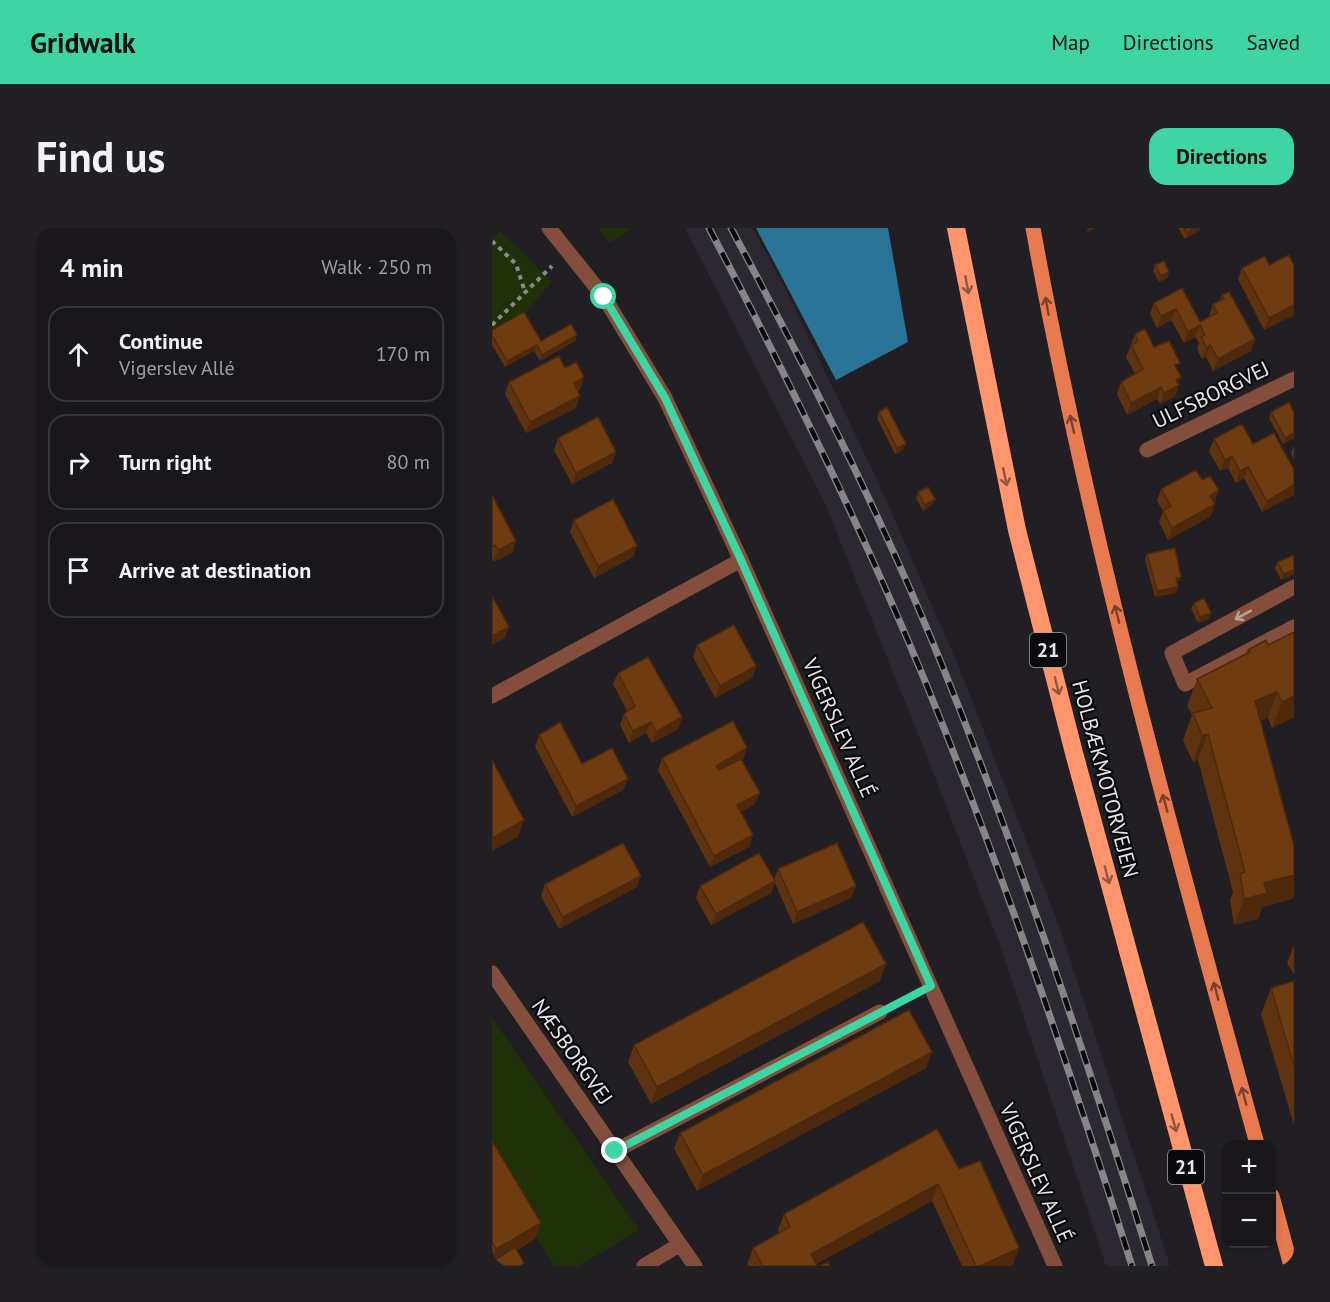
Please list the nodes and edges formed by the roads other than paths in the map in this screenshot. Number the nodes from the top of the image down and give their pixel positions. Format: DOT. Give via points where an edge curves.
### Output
graph roads {
  1 [pos="549,228"];
  2 [pos="956,228"];
  3 [pos="1033,228"];
  4 [pos="1294,379"];
  5 [pos="1147,450"];
  6 [pos="741,560"];
  7 [pos="1294,587"];
  8 [pos="1294,627"];
  9 [pos="492,696"];
  10 [pos="492,973"];
  11 [pos="880,1012"];
  12 [pos="1256,1140"];
  13 [pos="615,1151"];
  14 [pos="1276,1211"];
  15 [pos="680,1245"];
  16 [pos="644,1266"];
  17 [pos="695,1266"];
  18 [pos="1055,1266"];
  19 [pos="1214,1266"];
  20 [pos="1291,1266"];
  1 -- 6 [label="street, VIGERSLEV ALLÉ" via="604,297 665,398"];
  2 -- 19 [label="highway, HOLBÆKMOTORVEJEN / 21, one-way" via="1017,530"];
  12 -- 3 [label="main road, one-way" via="1090,505"];
  4 -- 5 [label="street, ULFSBORGVEJ"];
  6 -- 9 [label="street"];
  6 -- 18 [label="street, VIGERSLEV ALLÉ"];
  7 -- 8 [label="street, one-way" via="1172,653 1185,684"];
  10 -- 13 [label="street, NÆSBORGVEJ"];
  11 -- 13 [label="street"];
  13 -- 15 [label="street, NÆSBORGVEJ"];
  14 -- 20 [label="main road"];
  15 -- 16 [label="street"];
  15 -- 17 [label="street, NÆSBORGVEJ"];
}
